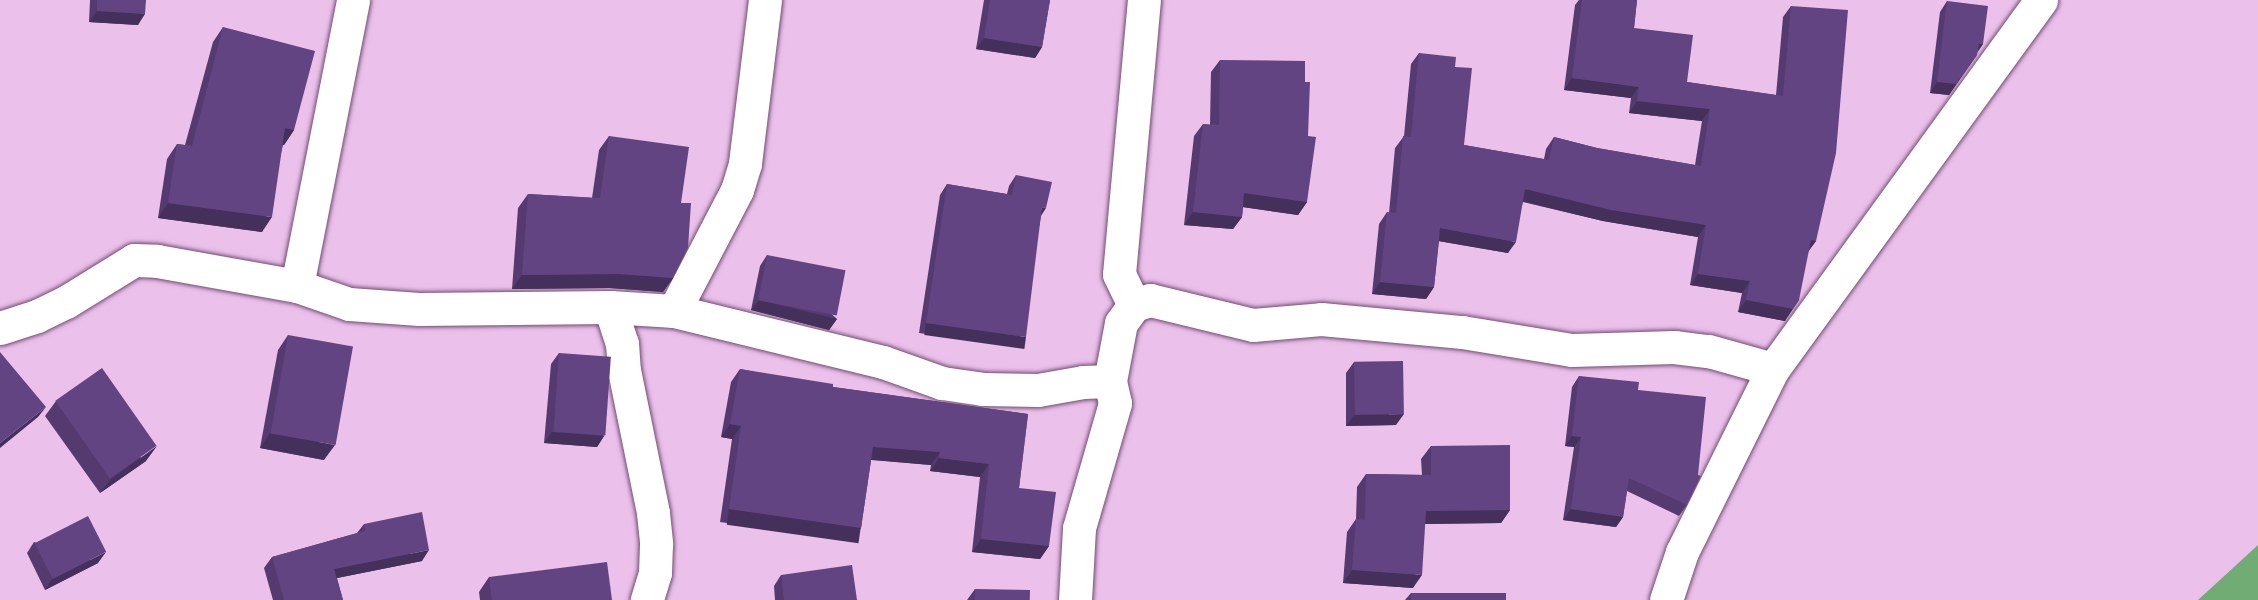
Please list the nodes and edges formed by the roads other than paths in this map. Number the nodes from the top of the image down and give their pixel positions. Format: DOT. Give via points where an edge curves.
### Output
graph roads {
  1 [pos="353,0"];
  2 [pos="765,0"];
  3 [pos="1144,0"];
  4 [pos="2038,1"];
  5 [pos="297,286"];
  6 [pos="1134,305"];
  7 [pos="610,307"];
  8 [pos="674,311"];
  9 [pos="0,328"];
  10 [pos="1773,369"];
  11 [pos="1110,381"];
  12 [pos="646,600"];
  13 [pos="1075,600"];
  14 [pos="1666,600"];
  1 -- 5 [label="street"];
  2 -- 8 [label="street" via="745,163 737,190"];
  3 -- 6 [label="street" via="1119,274"];
  4 -- 10 [label="street"];
  5 -- 7 [label="street" via="349,304 419,309"];
  5 -- 9 [label="street" via="134,260 66,302"];
  6 -- 10 [label="street" via="1150,300 1253,325 1321,319 1462,332 1572,350 1674,347 1709,351"];
  6 -- 11 [label="street" via="1120,323"];
  7 -- 8 [label="street"];
  7 -- 12 [label="street" via="622,343 653,513 655,573"];
  8 -- 11 [label="street" via="883,362 952,385 1038,390"];
  10 -- 14 [label="street" via="1682,552"];
  11 -- 13 [label="street" via="1114,403 1079,528"];
}
